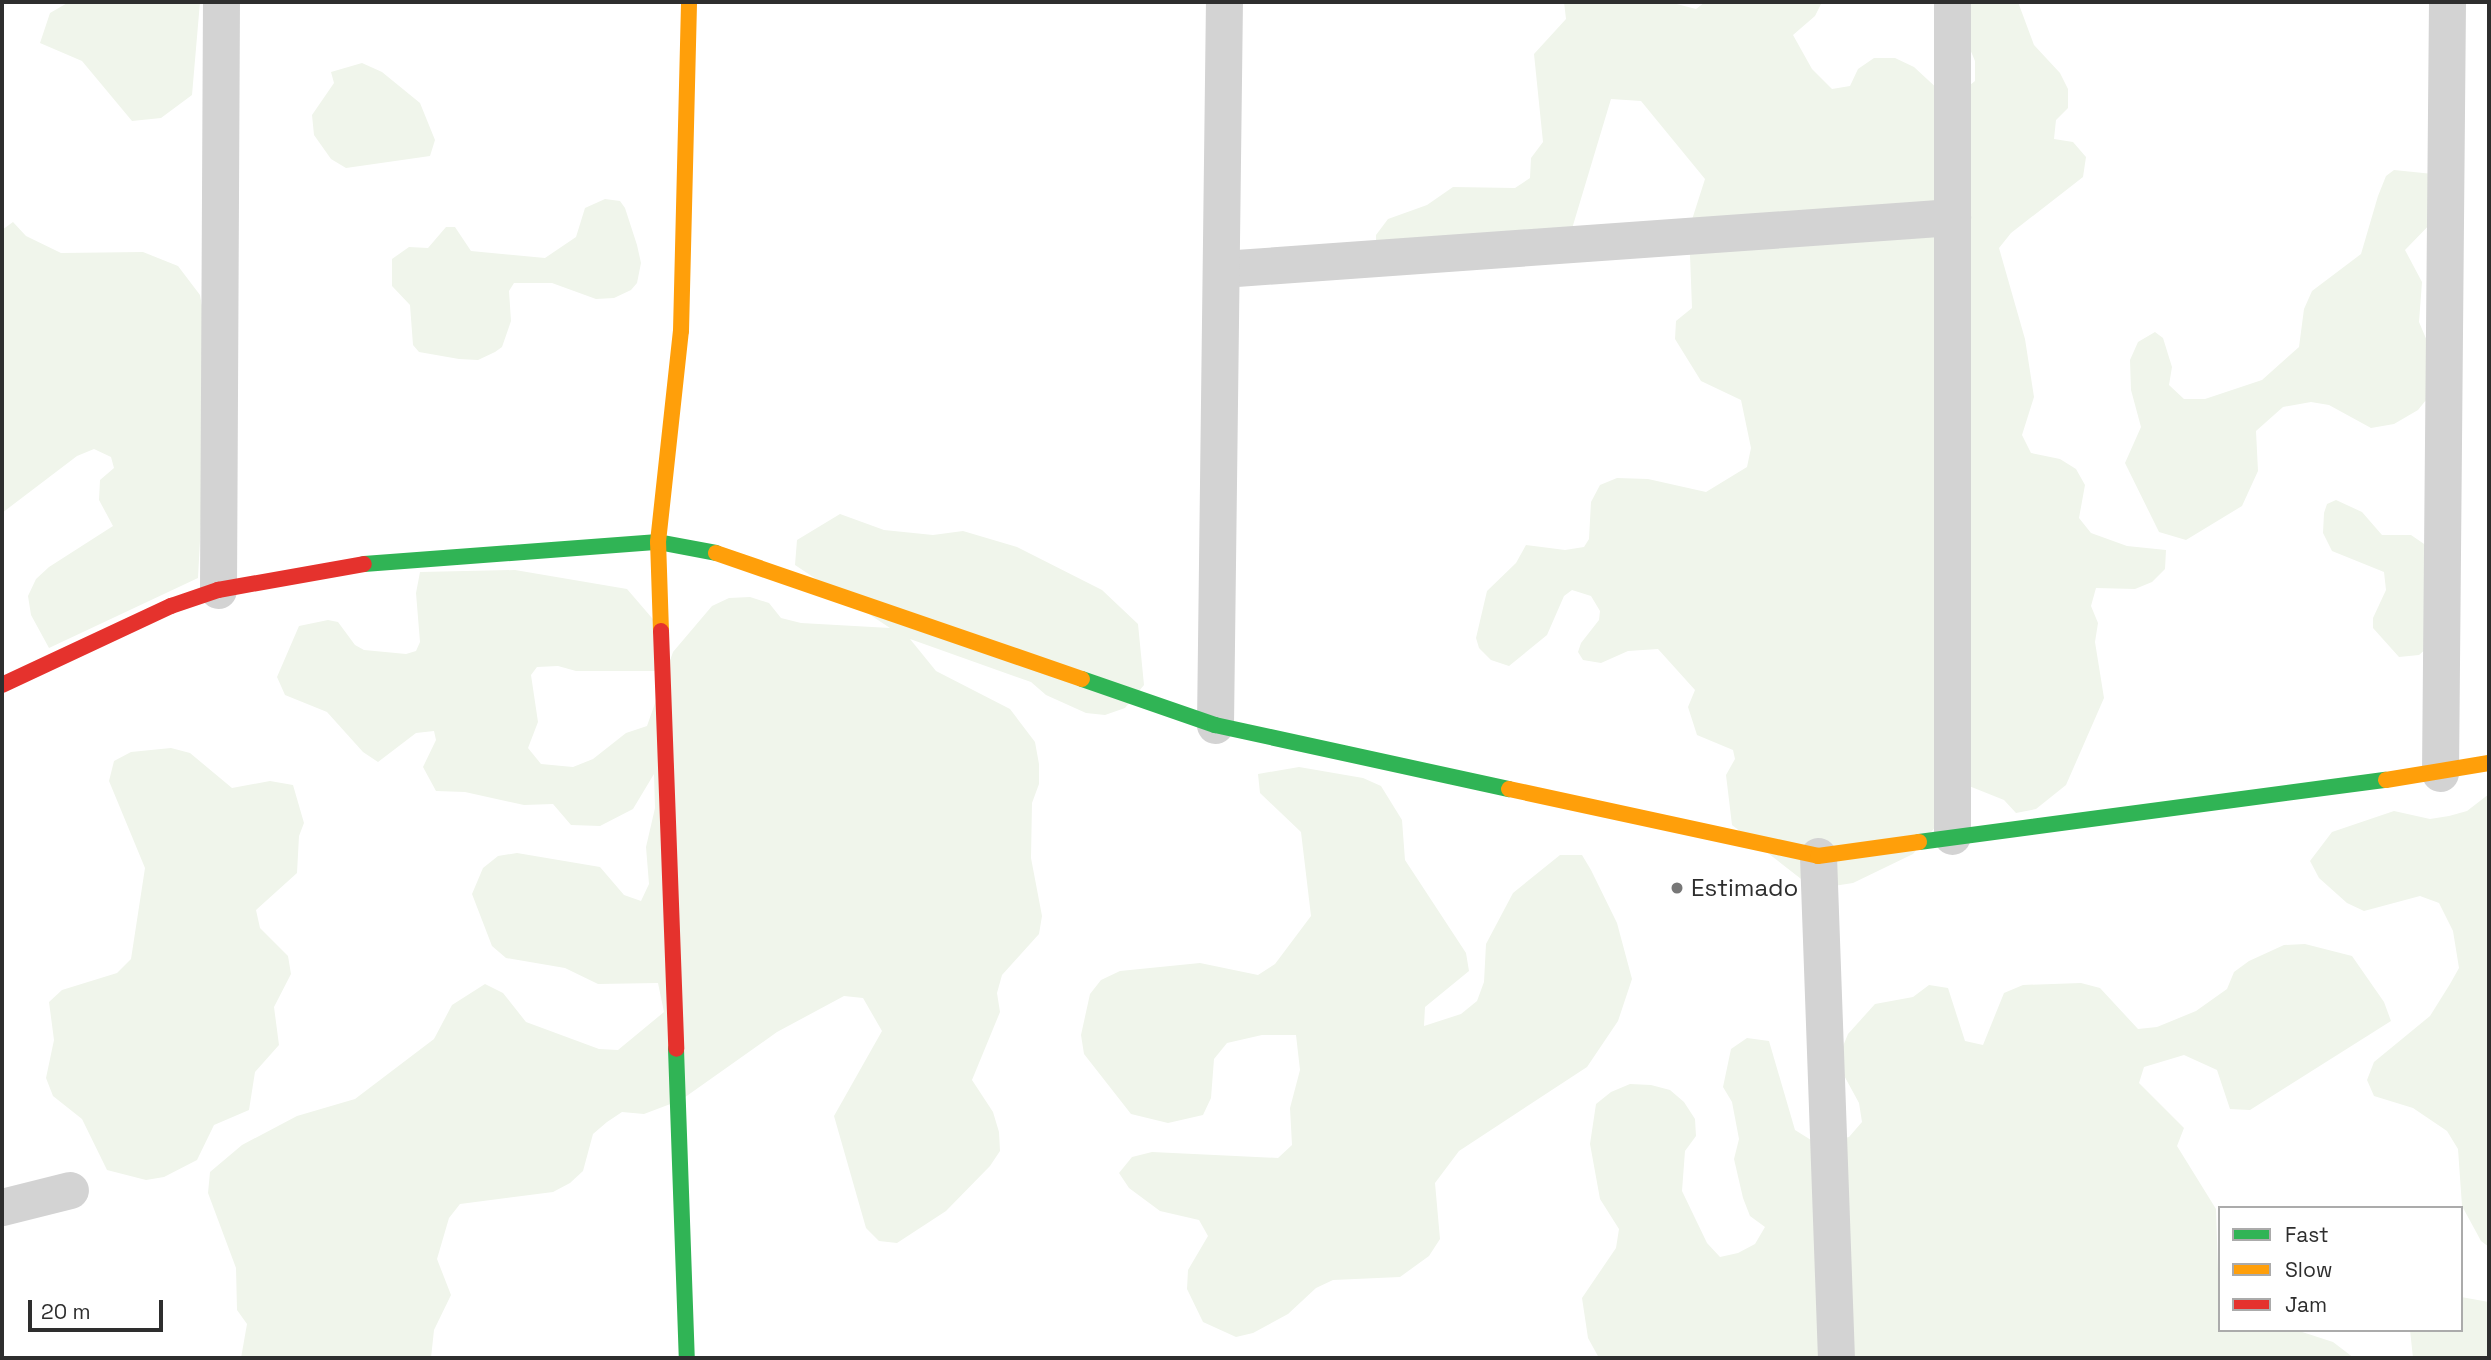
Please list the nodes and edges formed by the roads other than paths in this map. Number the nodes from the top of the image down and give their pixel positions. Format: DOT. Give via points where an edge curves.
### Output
graph roads {
  1 [pos="221,2"];
  2 [pos="689,2"];
  3 [pos="1224,2"];
  4 [pos="1952,2"];
  5 [pos="2447,2"];
  6 [pos="1952,217"];
  7 [pos="1222,269"];
  8 [pos="658,542"];
  9 [pos="218,590"];
  10 [pos="2,685"];
  11 [pos="1215,725"];
  12 [pos="2489,762"];
  13 [pos="2440,773"];
  14 [pos="1952,836"];
  15 [pos="1818,856"];
  16 [pos="70,1190"];
  17 [pos="2,1208"];
  18 [pos="687,1358"];
  19 [pos="1836,1358"];
  1 -- 9 [label="street"];
  2 -- 8 [label="street" via="681,331"];
  3 -- 7 [label="street"];
  4 -- 6 [label="street"];
  5 -- 13 [label="street"];
  6 -- 7 [label="street"];
  6 -- 14 [label="street"];
  7 -- 11 [label="street"];
  8 -- 9 [label="street" via="354,565"];
  8 -- 11 [label="street" via="698,547"];
  8 -- 18 [label="street"];
  9 -- 10 [label="street" via="171,606"];
  11 -- 15 [label="street"];
  12 -- 13 [label="street"];
  13 -- 14 [label="street"];
  14 -- 15 [label="street"];
  15 -- 19 [label="street"];
  16 -- 17 [label="street"];
}
